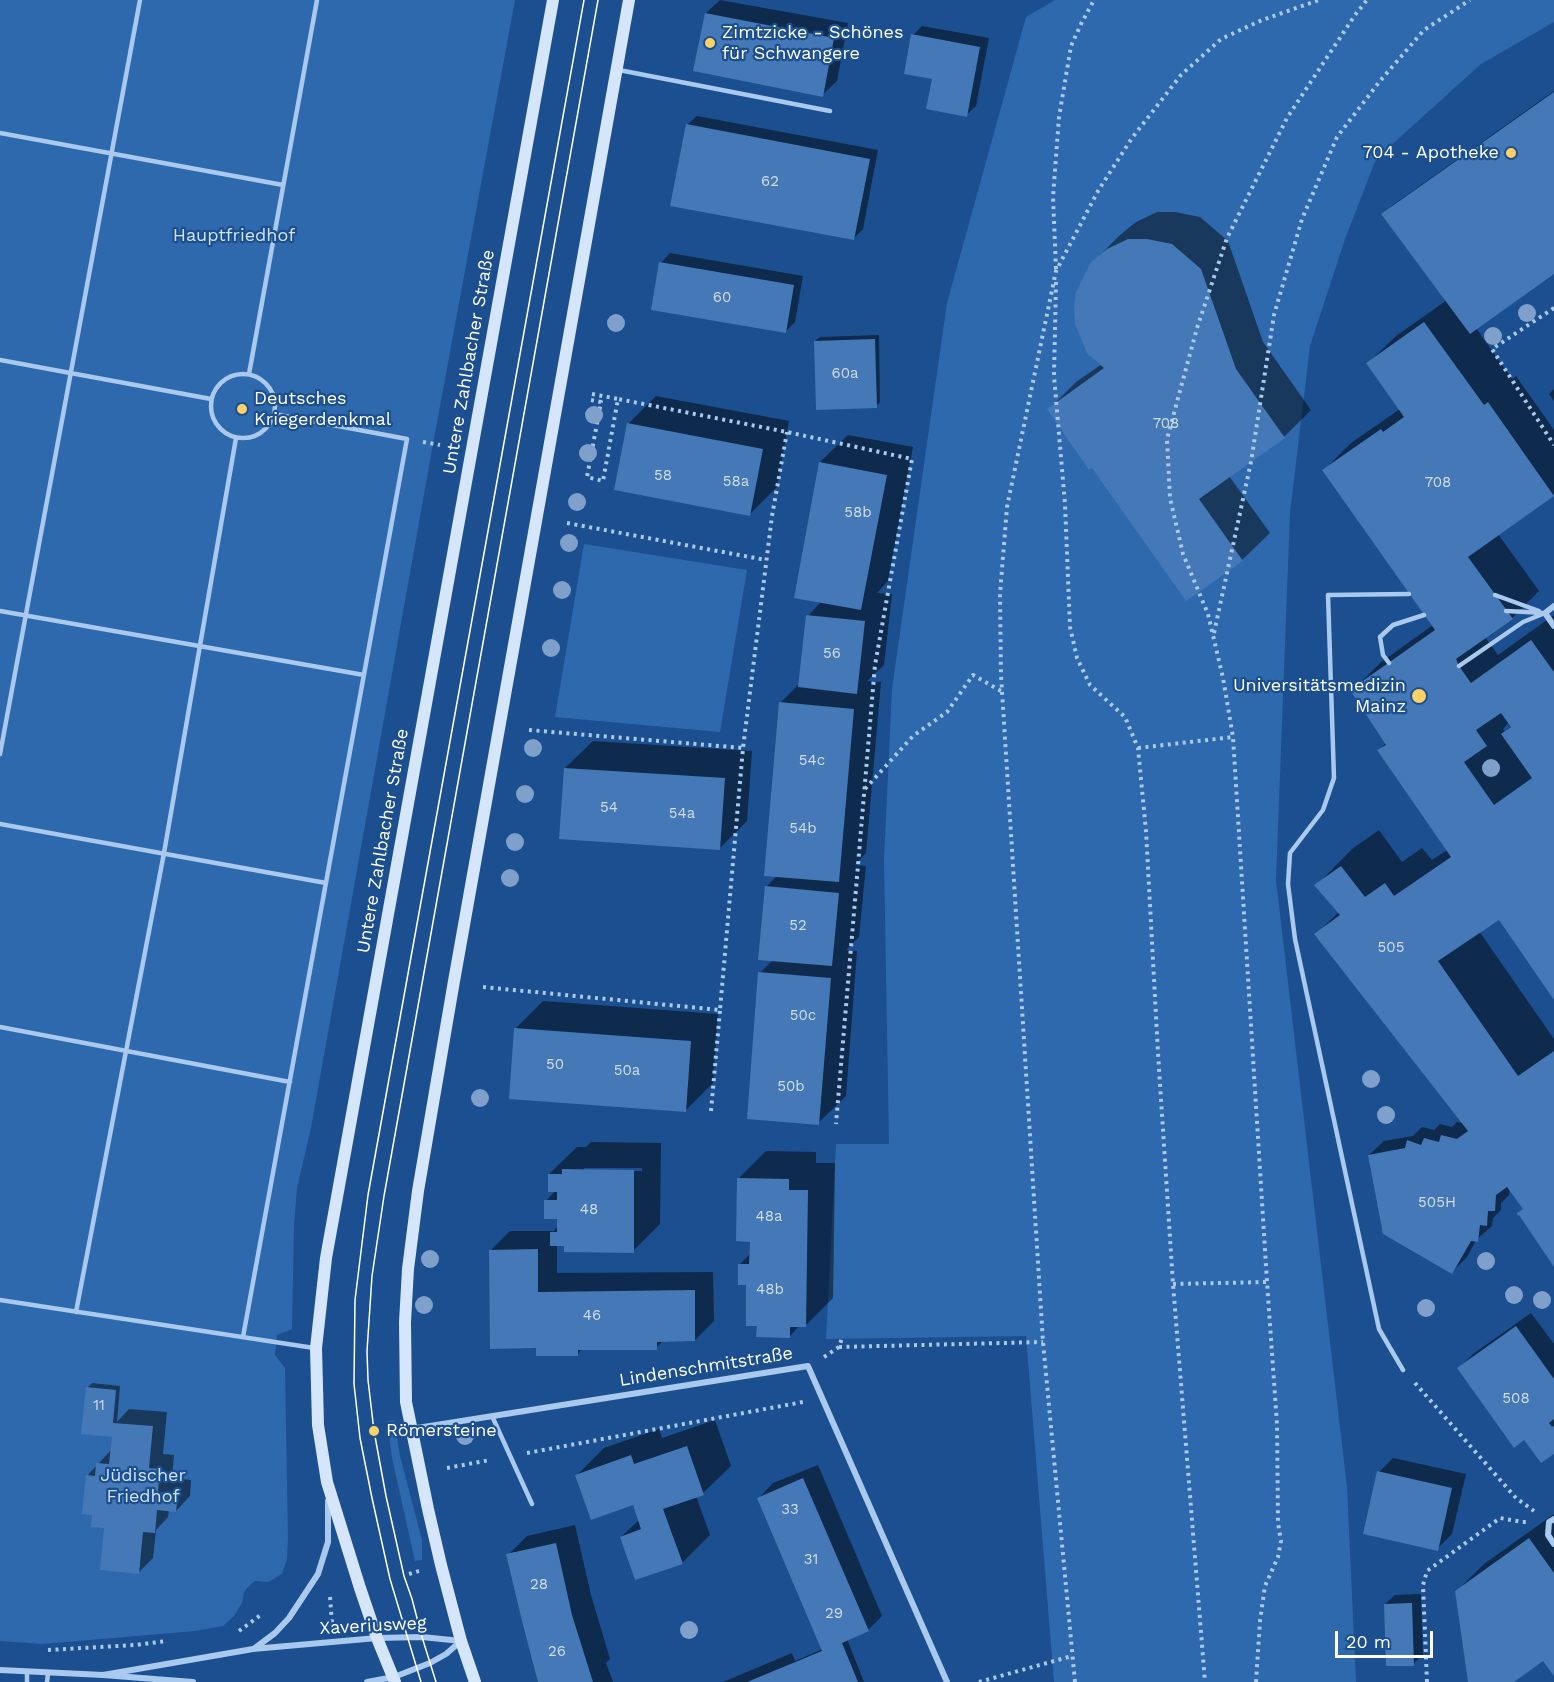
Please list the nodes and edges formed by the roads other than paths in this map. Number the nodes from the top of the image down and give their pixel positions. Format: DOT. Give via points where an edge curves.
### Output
graph roads {
  1 [pos="140,0"];
  2 [pos="317,0"];
  3 [pos="553,0"];
  4 [pos="629,0"];
  5 [pos="616,70"];
  6 [pos="830,111"];
  7 [pos="0,133"];
  8 [pos="112,154"];
  9 [pos="283,185"];
  10 [pos="0,360"];
  11 [pos="71,373"];
  12 [pos="249,374"];
  13 [pos="212,399"];
  14 [pos="274,414"];
  15 [pos="236,438"];
  16 [pos="1409,594"];
  17 [pos="1495,595"];
  18 [pos="1554,606"];
  19 [pos="0,611"];
  20 [pos="1506,611"];
  21 [pos="1545,613"];
  22 [pos="25,615"];
  23 [pos="1424,615"];
  24 [pos="1554,626"];
  25 [pos="200,645"];
  26 [pos="1389,663"];
  27 [pos="1459,666"];
  28 [pos="364,675"];
  29 [pos="0,754"];
  30 [pos="0,824"];
  31 [pos="164,854"];
  32 [pos="326,883"];
  33 [pos="0,1028"];
  34 [pos="126,1051"];
  35 [pos="290,1082"];
  36 [pos="0,1300"];
  37 [pos="76,1312"];
  38 [pos="243,1337"];
  39 [pos="316,1348"];
  40 [pos="1403,1370"];
  41 [pos="492,1416"];
  42 [pos="411,1429"];
  43 [pos="327,1482"];
  44 [pos="532,1504"];
  45 [pos="1552,1520"];
  46 [pos="1554,1544"];
  47 [pos="378,1638"];
  48 [pos="461,1641"];
  49 [pos="253,1649"];
  50 [pos="0,1670"];
  51 [pos="27,1672"];
  52 [pos="48,1674"];
  53 [pos="103,1675"];
  54 [pos="394,1680"];
  55 [pos="27,1682"];
  56 [pos="47,1682"];
  57 [pos="193,1682"];
  58 [pos="367,1682"];
  59 [pos="475,1682"];
  60 [pos="947,1682"];
  1 -- 8 [label="lane"];
  2 -- 9 [label="lane"];
  3 -- 39 [label="street, Untere Zahlbacher Straße" via="326,1258"];
  4 -- 5 [label="street"];
  5 -- 6 [label="lane"];
  5 -- 42 [label="street" via="418,1191 405,1322 406,1402"];
  7 -- 8 [label="lane"];
  8 -- 9 [label="lane"];
  8 -- 11 [label="lane"];
  9 -- 12 [label="lane"];
  10 -- 11 [label="lane"];
  11 -- 13 [label="lane"];
  11 -- 22 [label="lane"];
  12 -- 13 [label="lane" via="229,376"];
  12 -- 14 [label="lane" via="267,384 273,393"];
  13 -- 15 [label="lane" via="213,419"];
  14 -- 15 [label="lane" via="264,431"];
  14 -- 28 [label="lane" via="407,439"];
  15 -- 25 [label="lane"];
  16 -- 40 [label="lane" via="1328,595 1334,778 1323,810 1290,854 1288,884 1295,939 1379,1329"];
  17 -- 21 [label="lane"];
  18 -- 21 [label="street"];
  19 -- 22 [label="lane"];
  20 -- 21 [label="lane"];
  21 -- 24 [label="street"];
  21 -- 27 [label="lane" via="1523,622"];
  22 -- 25 [label="lane"];
  22 -- 29 [label="lane"];
  23 -- 26 [label="lane" via="1393,625 1380,637 1383,655"];
  25 -- 28 [label="lane"];
  25 -- 31 [label="lane"];
  28 -- 32 [label="lane"];
  30 -- 31 [label="lane"];
  31 -- 32 [label="lane"];
  31 -- 34 [label="lane"];
  32 -- 35 [label="lane"];
  33 -- 34 [label="lane"];
  34 -- 35 [label="lane"];
  34 -- 37 [label="lane"];
  35 -- 38 [label="lane"];
  36 -- 37 [label="lane"];
  37 -- 38 [label="lane"];
  38 -- 39 [label="lane"];
  39 -- 43 [label="street, Untere Zahlbacher Straße" via="318,1425"];
  41 -- 42 [label="street, Lindenschmitstraße"];
  41 -- 44 [label="lane"];
  41 -- 60 [label="street, Lindenschmitstraße" via="808,1366"];
  42 -- 48 [label="street"];
  43 -- 47 [label="street, Untere Zahlbacher Straße"];
  43 -- 49 [label="street, Xaveriusweg" via="327,1542 318,1574 289,1618"];
  45 -- 46 [label="street" via="1548,1535"];
  47 -- 48 [label="street, Xaveriusweg"];
  47 -- 49 [label="street, Xaveriusweg"];
  47 -- 54 [label="street, Untere Zahlbacher Straße"];
  48 -- 54 [label="street, Xaveriusweg" via="446,1654"];
  48 -- 59 [label="street"];
  49 -- 53 [label="street, Xaveriusweg"];
  50 -- 51 [label="street, Xaveriusweg"];
  51 -- 52 [label="street, Xaveriusweg"];
  51 -- 55 [label="lane"];
  52 -- 53 [label="street, Xaveriusweg"];
  52 -- 56 [label="lane"];
  53 -- 57 [label="street, Xaveriusweg"];
  54 -- 58 [label="street, Xaveriusweg"];
}
